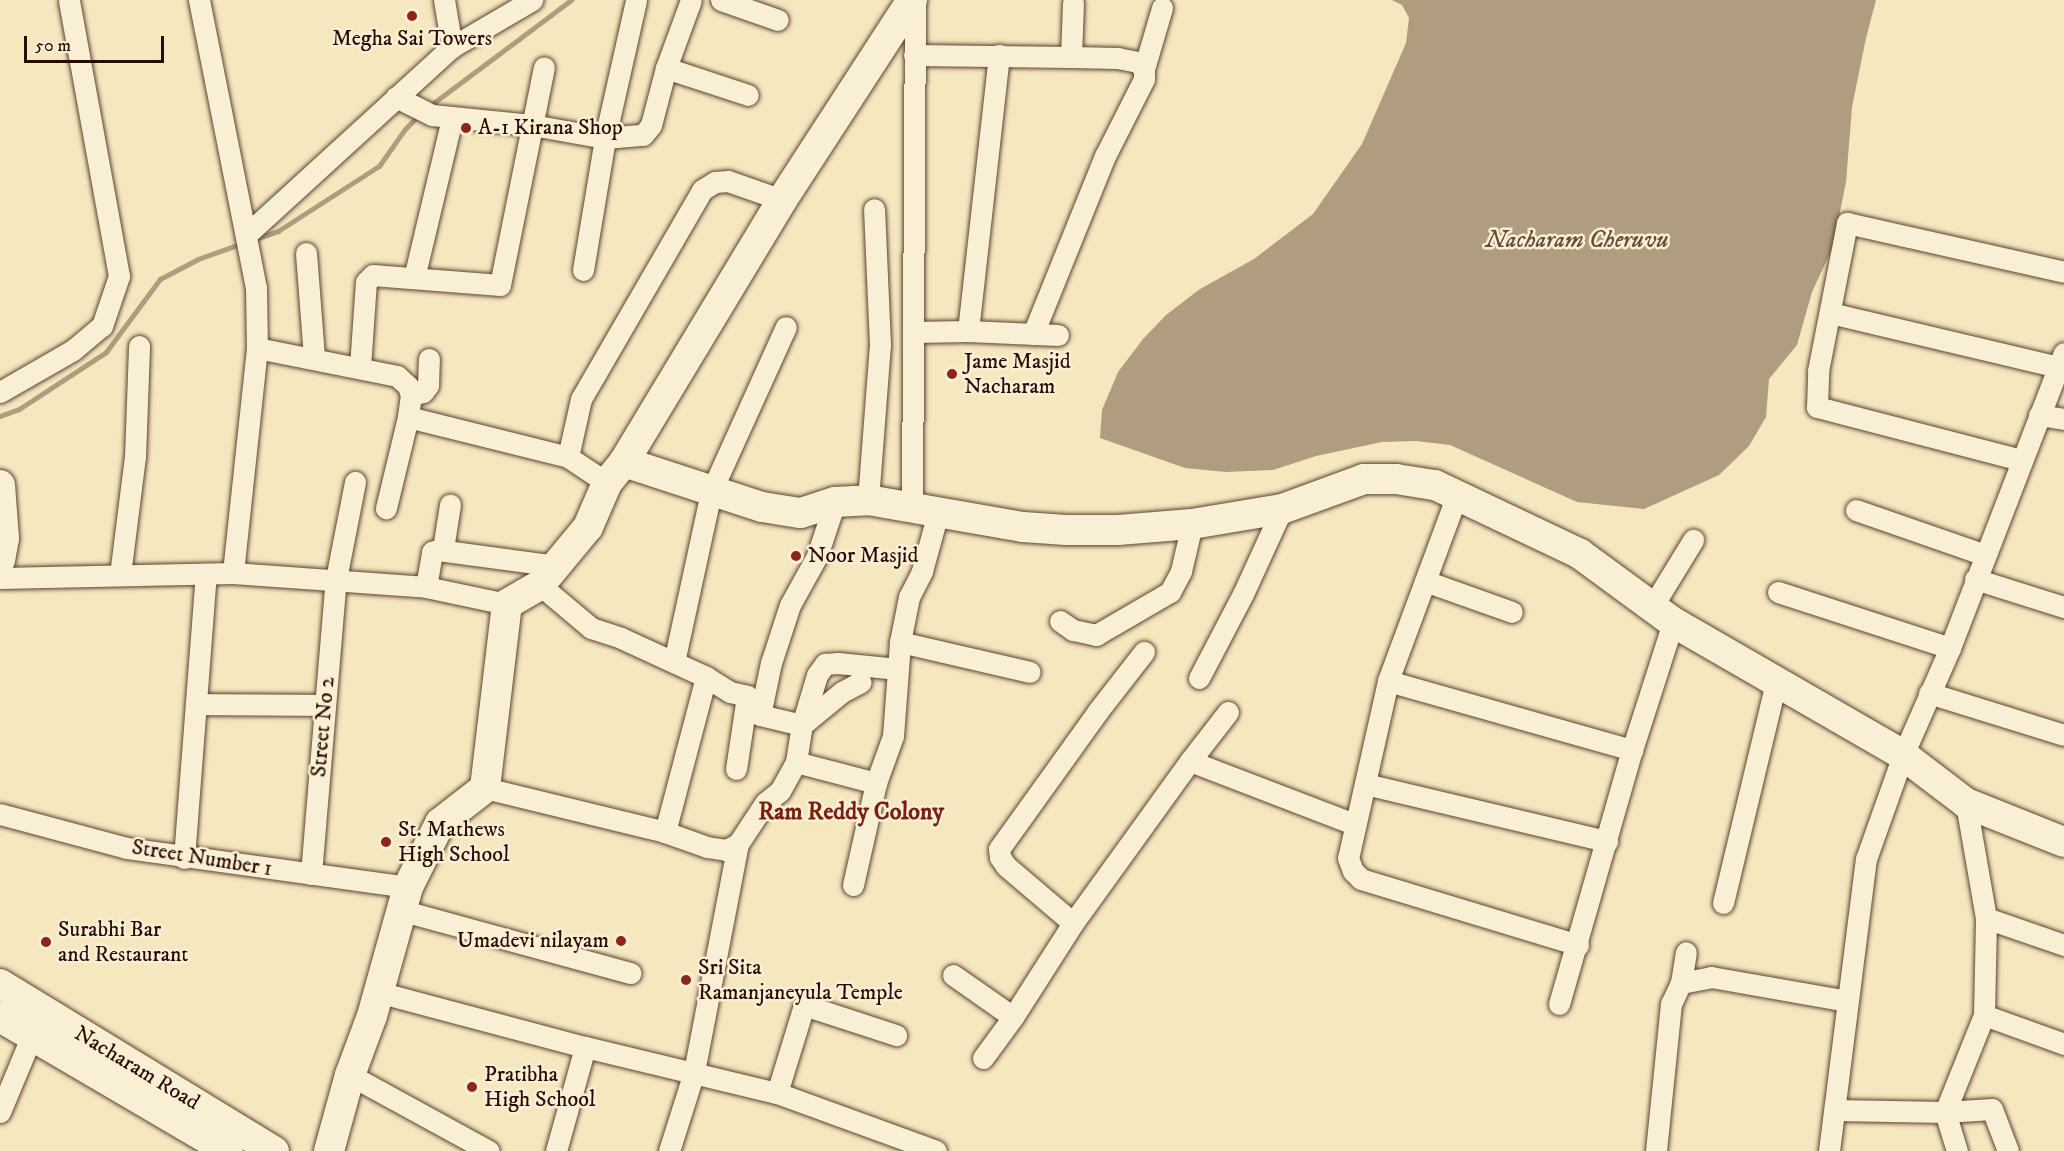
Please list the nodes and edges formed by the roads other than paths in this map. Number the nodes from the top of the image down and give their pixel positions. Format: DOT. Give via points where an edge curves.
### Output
graph roads {
  1 [pos="69,0"];
  2 [pos="200,0"];
  3 [pos="444,0"];
  4 [pos="532,0"];
  5 [pos="636,0"];
  6 [pos="691,0"];
  7 [pos="721,0"];
  8 [pos="914,0"];
  9 [pos="1073,3"];
  10 [pos="1162,8"];
  11 [pos="778,20"];
  12 [pos="452,47"];
  13 [pos="914,55"];
  14 [pos="999,55"];
  15 [pos="1071,57"];
  16 [pos="544,67"];
  17 [pos="666,68"];
  18 [pos="1144,69"];
  19 [pos="748,95"];
  20 [pos="424,109"];
  21 [pos="532,125"];
  22 [pos="605,138"];
  23 [pos="782,200"];
  24 [pos="874,209"];
  25 [pos="246,235"];
  26 [pos="306,253"];
  27 [pos="583,270"];
  28 [pos="2064,272"];
  29 [pos="414,278"];
  30 [pos="1830,313"];
  31 [pos="786,327"];
  32 [pos="968,331"];
  33 [pos="914,332"];
  34 [pos="1033,334"];
  35 [pos="1058,335"];
  36 [pos="139,346"];
  37 [pos="257,348"];
  38 [pos="314,357"];
  39 [pos="429,359"];
  40 [pos="2062,360"];
  41 [pos="360,367"];
  42 [pos="0,392"];
  43 [pos="411,395"];
  44 [pos="2039,415"];
  45 [pos="408,417"];
  46 [pos="2064,419"];
  47 [pos="568,457"];
  48 [pos="2021,460"];
  49 [pos="616,473"];
  50 [pos="354,482"];
  51 [pos="0,485"];
  52 [pos="711,492"];
  53 [pos="1457,495"];
  54 [pos="868,500"];
  55 [pos="835,502"];
  56 [pos="450,506"];
  57 [pos="386,508"];
  58 [pos="1282,509"];
  59 [pos="925,510"];
  60 [pos="1856,510"];
  61 [pos="1192,524"];
  62 [pos="1693,540"];
  63 [pos="443,549"];
  64 [pos="1985,555"];
  65 [pos="0,560"];
  66 [pos="233,573"];
  67 [pos="206,574"];
  68 [pos="120,575"];
  69 [pos="548,575"];
  70 [pos="0,578"];
  71 [pos="336,579"];
  72 [pos="1975,579"];
  73 [pos="1425,581"];
  74 [pos="426,587"];
  75 [pos="1778,592"];
  76 [pos="507,604"];
  77 [pos="2064,607"];
  78 [pos="1512,612"];
  79 [pos="1663,614"];
  80 [pos="1060,621"];
  81 [pos="900,642"];
  82 [pos="1950,648"];
  83 [pos="1144,652"];
  84 [pos="674,662"];
  85 [pos="898,669"];
  86 [pos="1030,672"];
  87 [pos="706,677"];
  88 [pos="1199,678"];
  89 [pos="1388,681"];
  90 [pos="861,682"];
  91 [pos="1776,682"];
  92 [pos="1929,693"];
  93 [pos="747,696"];
  94 [pos="196,704"];
  95 [pos="325,705"];
  96 [pos="1228,712"];
  97 [pos="760,715"];
  98 [pos="802,725"];
  99 [pos="2064,735"];
  100 [pos="1632,750"];
  101 [pos="1902,756"];
  102 [pos="1190,761"];
  103 [pos="796,762"];
  104 [pos="736,769"];
  105 [pos="876,783"];
  106 [pos="1365,784"];
  107 [pos="485,788"];
  108 [pos="1966,803"];
  109 [pos="0,813"];
  110 [pos="1354,824"];
  111 [pos="665,832"];
  112 [pos="1607,841"];
  113 [pos="2064,842"];
  114 [pos="738,844"];
  115 [pos="184,858"];
  116 [pos="311,874"];
  117 [pos="853,885"];
  118 [pos="404,898"];
  119 [pos="1723,903"];
  120 [pos="1986,918"];
  121 [pos="1073,923"];
  122 [pos="1578,945"];
  123 [pos="2064,945"];
  124 [pos="1686,952"];
  125 [pos="631,973"];
  126 [pos="953,975"];
  127 [pos="1681,983"];
  128 [pos="0,984"];
  129 [pos="378,992"];
  130 [pos="1847,1001"];
  131 [pos="1559,1004"];
  132 [pos="1984,1015"];
  133 [pos="0,1017"];
  134 [pos="1013,1017"];
  135 [pos="32,1035"];
  136 [pos="896,1035"];
  137 [pos="2064,1044"];
  138 [pos="585,1047"];
  139 [pos="983,1058"];
  140 [pos="694,1072"];
  141 [pos="350,1075"];
  142 [pos="777,1093"];
  143 [pos="1835,1110"];
  144 [pos="0,1112"];
  145 [pos="1945,1112"];
  146 [pos="228,1151"];
  147 [pos="274,1151"];
  148 [pos="329,1151"];
  149 [pos="489,1151"];
  150 [pos="556,1151"];
  151 [pos="669,1151"];
  152 [pos="936,1151"];
  153 [pos="1656,1151"];
  154 [pos="1829,1151"];
  155 [pos="1957,1151"];
  156 [pos="2008,1151"];
  1 -- 42 [label="street" via="119,276 102,326 73,350"];
  2 -- 25 [label="street"];
  3 -- 12 [label="street"];
  4 -- 12 [label="street"];
  5 -- 22 [label="street"];
  6 -- 17 [label="street"];
  7 -- 11 [label="street"];
  8 -- 13 [label="street"];
  8 -- 23 [label="street"];
  9 -- 15 [label="street"];
  10 -- 18 [label="street"];
  12 -- 20 [label="street"];
  13 -- 14 [label="street"];
  13 -- 33 [label="street"];
  14 -- 15 [label="street"];
  14 -- 32 [label="street"];
  15 -- 18 [label="street" via="1118,58 1138,62"];
  16 -- 21 [label="street"];
  17 -- 19 [label="street"];
  17 -- 22 [label="street" via="651,124 643,135"];
  18 -- 34 [label="street" via="1144,79 1106,156"];
  20 -- 21 [label="street"];
  20 -- 25 [label="street"];
  20 -- 29 [label="street"];
  21 -- 22 [label="street"];
  21 -- 29 [label="street" via="500,285"];
  22 -- 27 [label="street"];
  23 -- 47 [label="street" via="728,181 715,182 702,190 581,399"];
  23 -- 49 [label="street"];
  24 -- 54 [label="street" via="880,345"];
  25 -- 37 [label="street" via="256,287"];
  26 -- 38 [label="street"];
  28 -- 30 [label="street" via="1847,223"];
  29 -- 41 [label="street" via="369,277"];
  30 -- 40 [label="street"];
  30 -- 48 [label="street" via="1818,371 1817,407"];
  31 -- 52 [label="street"];
  32 -- 33 [label="street"];
  32 -- 34 [label="street"];
  33 -- 59 [label="street"];
  34 -- 35 [label="street"];
  36 -- 68 [label="street" via="135,457"];
  37 -- 38 [label="street"];
  37 -- 66 [label="street"];
  38 -- 41 [label="street"];
  39 -- 43 [label="street" via="428,385 423,392"];
  40 -- 44 [label="street"];
  41 -- 43 [label="street" via="397,375"];
  43 -- 45 [label="street"];
  44 -- 46 [label="street"];
  44 -- 48 [label="street"];
  45 -- 47 [label="street"];
  45 -- 57 [label="street"];
  47 -- 49 [label="street"];
  48 -- 64 [label="street"];
  49 -- 52 [label="street"];
  49 -- 69 [label="street" via="588,527"];
  50 -- 71 [label="street, Street No 2"];
  51 -- 65 [label="street" via="4,538"];
  52 -- 55 [label="street" via="762,507 801,513"];
  52 -- 84 [label="street"];
  53 -- 58 [label="street" via="1436,485 1364,479"];
  53 -- 73 [label="street"];
  53 -- 79 [label="street" via="1580,554"];
  54 -- 55 [label="street"];
  54 -- 59 [label="street"];
  55 -- 97 [label="street" via="817,556 790,605 771,663"];
  56 -- 63 [label="street"];
  58 -- 61 [label="street"];
  58 -- 88 [label="street"];
  59 -- 61 [label="street" via="1066,530"];
  59 -- 81 [label="street" via="922,571 909,597"];
  60 -- 64 [label="street"];
  61 -- 80 [label="street" via="1181,571 1170,592 1096,635 1073,630"];
  62 -- 79 [label="street"];
  63 -- 69 [label="street"];
  63 -- 74 [label="street" via="432,552"];
  64 -- 72 [label="street"];
  66 -- 67 [label="street"];
  66 -- 71 [label="street"];
  67 -- 68 [label="street"];
  67 -- 94 [label="street"];
  68 -- 70 [label="street"];
  69 -- 76 [label="street"];
  69 -- 84 [label="street" via="591,628"];
  71 -- 74 [label="street"];
  71 -- 95 [label="street, Street No 2"];
  72 -- 77 [label="street"];
  72 -- 82 [label="street"];
  73 -- 78 [label="street"];
  73 -- 89 [label="street"];
  74 -- 76 [label="street"];
  75 -- 82 [label="street"];
  76 -- 107 [label="street"];
  79 -- 91 [label="street"];
  79 -- 100 [label="street"];
  81 -- 85 [label="street"];
  81 -- 86 [label="street"];
  82 -- 92 [label="street"];
  83 -- 121 [label="street" via="999,849 1006,866"];
  84 -- 87 [label="street"];
  85 -- 98 [label="street" via="825,664 817,675"];
  85 -- 105 [label="street" via="893,736"];
  87 -- 93 [label="street" via="730,692"];
  87 -- 111 [label="street"];
  89 -- 100 [label="street"];
  89 -- 106 [label="street"];
  90 -- 98 [label="street" via="842,692"];
  91 -- 101 [label="street"];
  91 -- 119 [label="street"];
  92 -- 99 [label="street"];
  92 -- 101 [label="street"];
  93 -- 97 [label="street"];
  93 -- 104 [label="street"];
  94 -- 95 [label="street"];
  94 -- 115 [label="street"];
  95 -- 116 [label="street, Street No 2"];
  96 -- 102 [label="street"];
  97 -- 98 [label="street"];
  98 -- 103 [label="street"];
  100 -- 112 [label="street"];
  101 -- 108 [label="street"];
  101 -- 130 [label="street" via="1866,859"];
  102 -- 110 [label="street"];
  102 -- 121 [label="street"];
  103 -- 105 [label="street"];
  103 -- 114 [label="street" via="780,791 765,803"];
  105 -- 117 [label="street"];
  106 -- 110 [label="street"];
  106 -- 112 [label="street"];
  107 -- 111 [label="street"];
  107 -- 118 [label="street" via="440,823"];
  108 -- 113 [label="street"];
  108 -- 120 [label="street"];
  109 -- 115 [label="street, Street Number 1" via="127,848"];
  110 -- 122 [label="street" via="1348,858 1361,879"];
  111 -- 114 [label="street" via="707,848 726,850"];
  112 -- 122 [label="street"];
  114 -- 140 [label="street"];
  115 -- 116 [label="street, Street Number 1"];
  116 -- 118 [label="street, Street Number 1"];
  118 -- 125 [label="street, Street Number 1"];
  118 -- 129 [label="street"];
  120 -- 123 [label="street"];
  120 -- 132 [label="street"];
  121 -- 134 [label="street"];
  122 -- 131 [label="street"];
  124 -- 127 [label="street"];
  126 -- 134 [label="street"];
  127 -- 130 [label="street" via="1711,976"];
  127 -- 153 [label="street" via="1671,1004"];
  128 -- 147 [label="street, Nacharam Road"];
  129 -- 138 [label="street"];
  129 -- 141 [label="street"];
  130 -- 143 [label="street"];
  132 -- 137 [label="street"];
  132 -- 145 [label="street"];
  133 -- 135 [label="street, Nacharam Road"];
  134 -- 139 [label="street"];
  135 -- 144 [label="street"];
  135 -- 146 [label="street, Nacharam Road"];
  136 -- 142 [label="street" via="804,1005"];
  138 -- 140 [label="street"];
  138 -- 150 [label="street"];
  140 -- 142 [label="street"];
  140 -- 151 [label="street"];
  141 -- 148 [label="street"];
  141 -- 149 [label="street"];
  142 -- 152 [label="street"];
  143 -- 145 [label="street"];
  143 -- 154 [label="street"];
  145 -- 155 [label="street"];
  145 -- 156 [label="street" via="1992,1109"];
}
